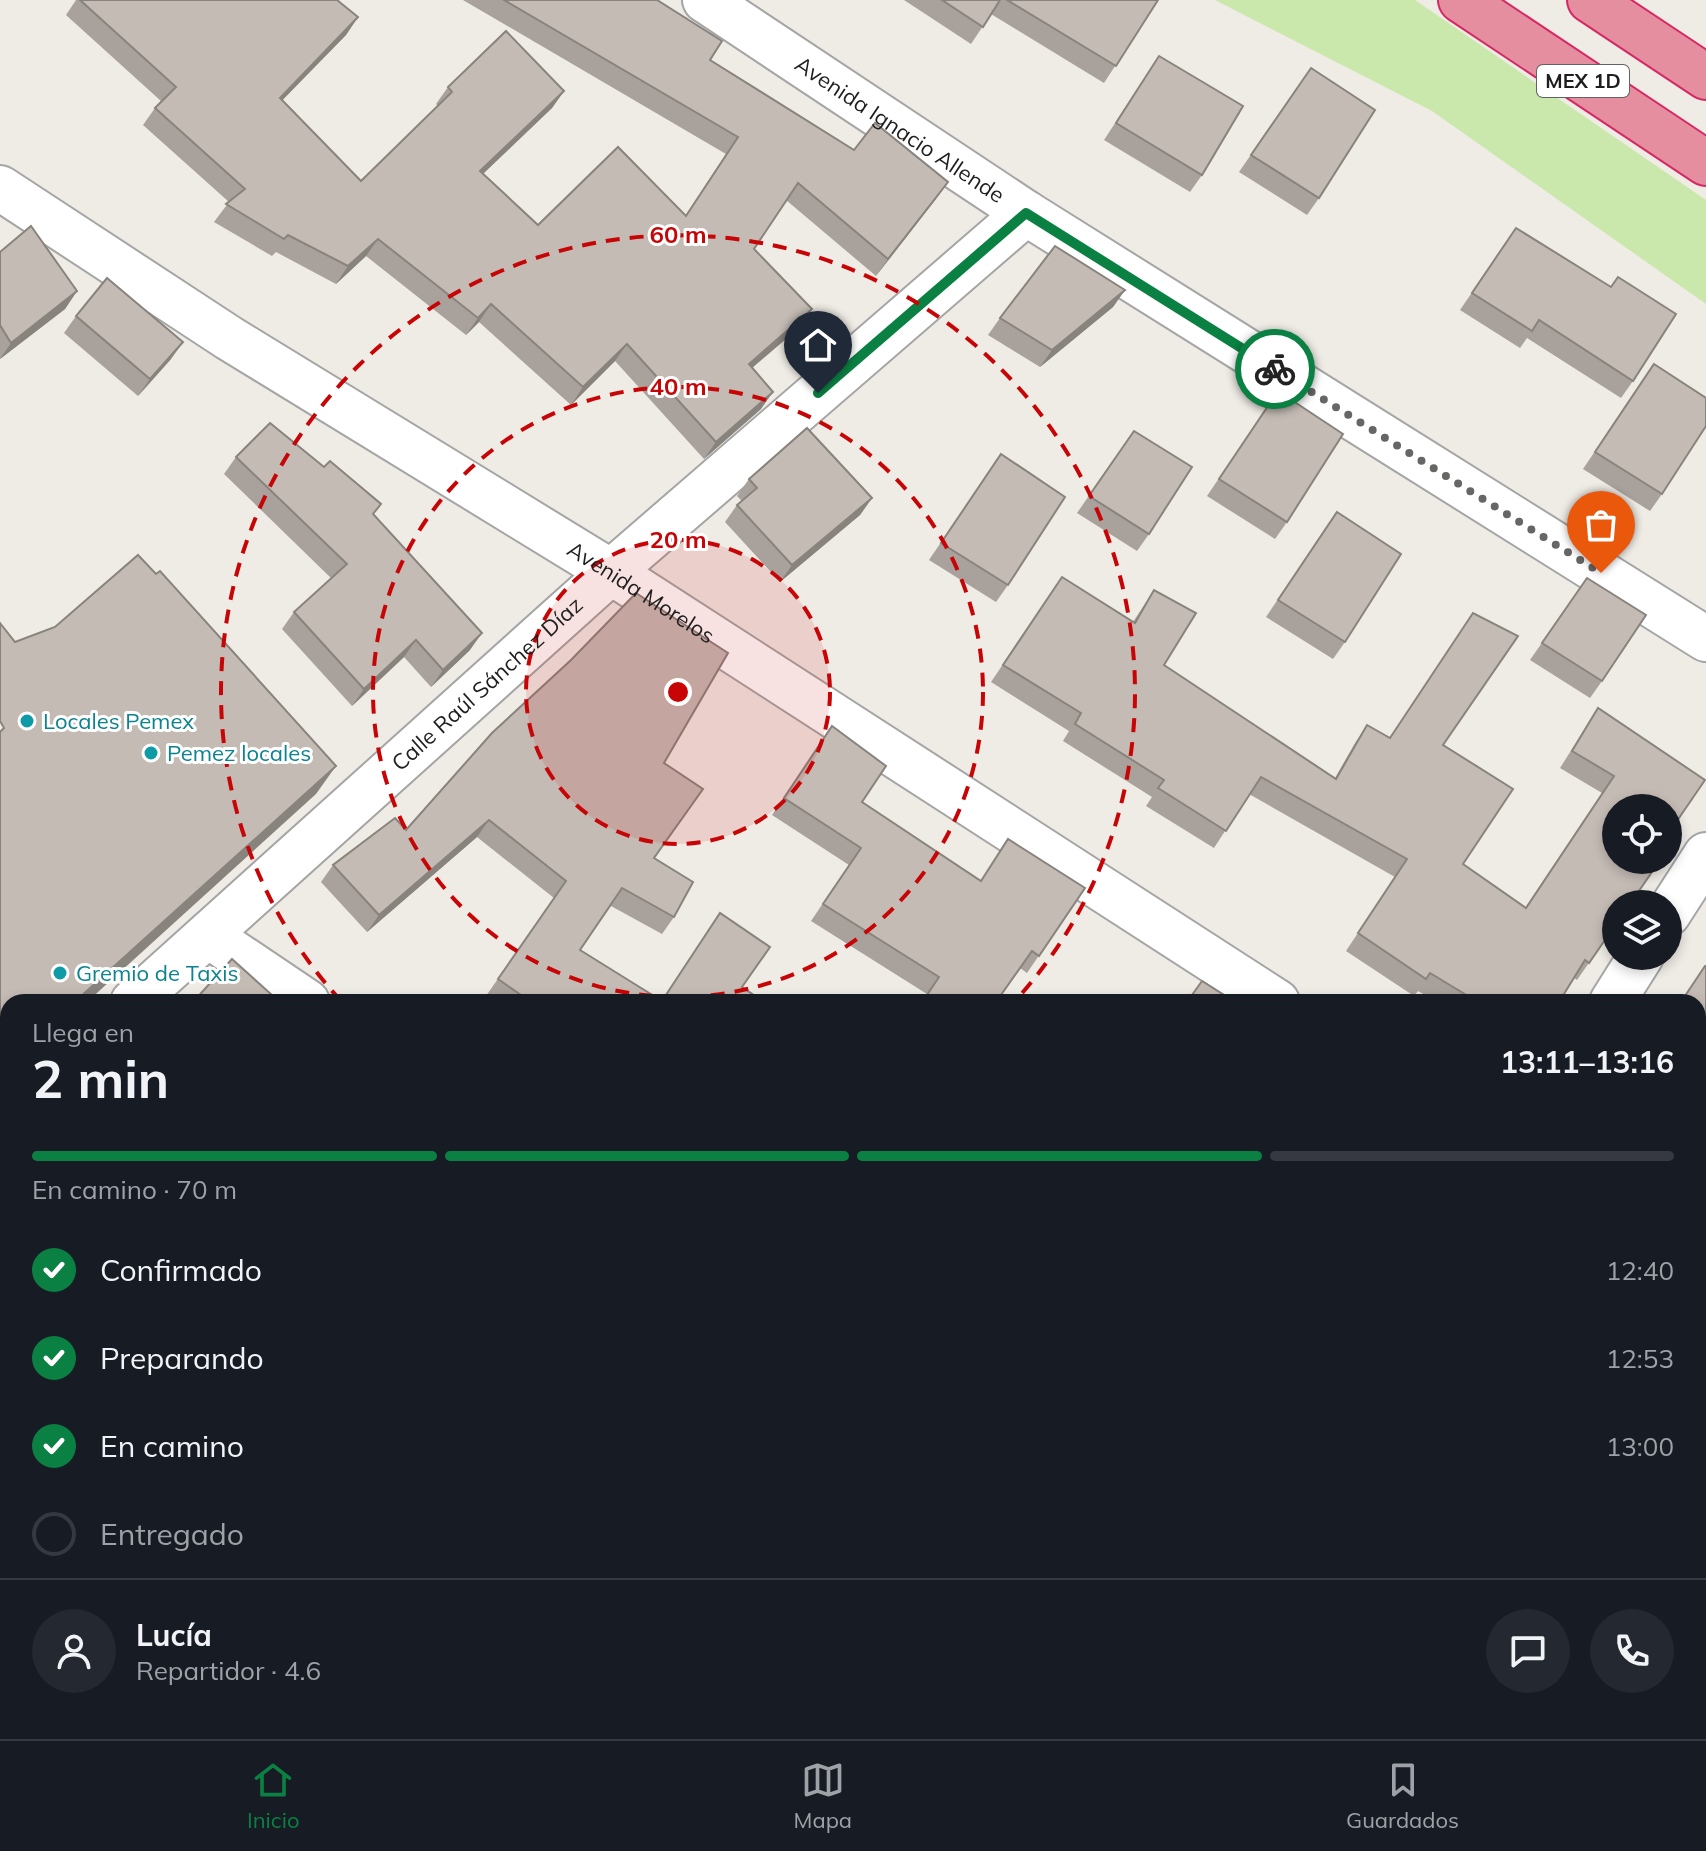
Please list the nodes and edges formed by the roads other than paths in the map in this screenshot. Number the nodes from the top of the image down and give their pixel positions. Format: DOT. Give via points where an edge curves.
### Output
graph roads {
  1 [pos="705,0"];
  2 [pos="1461,0"];
  3 [pos="1590,0"];
  4 [pos="1706,77"];
  5 [pos="1706,163"];
  6 [pos="0,188"];
  7 [pos="1026,213"];
  8 [pos="611,572"];
  9 [pos="1706,639"];
  10 [pos="1706,855"];
  11 [pos="1682,892"];
  12 [pos="209,936"];
  13 [pos="1632,970"];
  14 [pos="142,994"];
  15 [pos="295,994"];
  16 [pos="1265,994"];
  17 [pos="1617,994"];
  1 -- 7 [label="street, Avenida Ignacio Allende"];
  2 -- 5 [label="highway, MEX 1D"];
  3 -- 4 [label="highway, MEX 1D"];
  6 -- 8 [label="street, Avenida Morelos" via="229,338"];
  7 -- 8 [label="street, Calle Raúl Sánchez Díaz"];
  7 -- 9 [label="street, Avenida Ignacio Allende"];
  8 -- 12 [label="street, Calle Raúl Sánchez Díaz"];
  8 -- 16 [label="street, Avenida Morelos"];
  10 -- 11 [label="street"];
  12 -- 14 [label="street, Calle Raúl Sánchez Díaz"];
  12 -- 15 [label="street"];
  13 -- 17 [label="street"];
}
